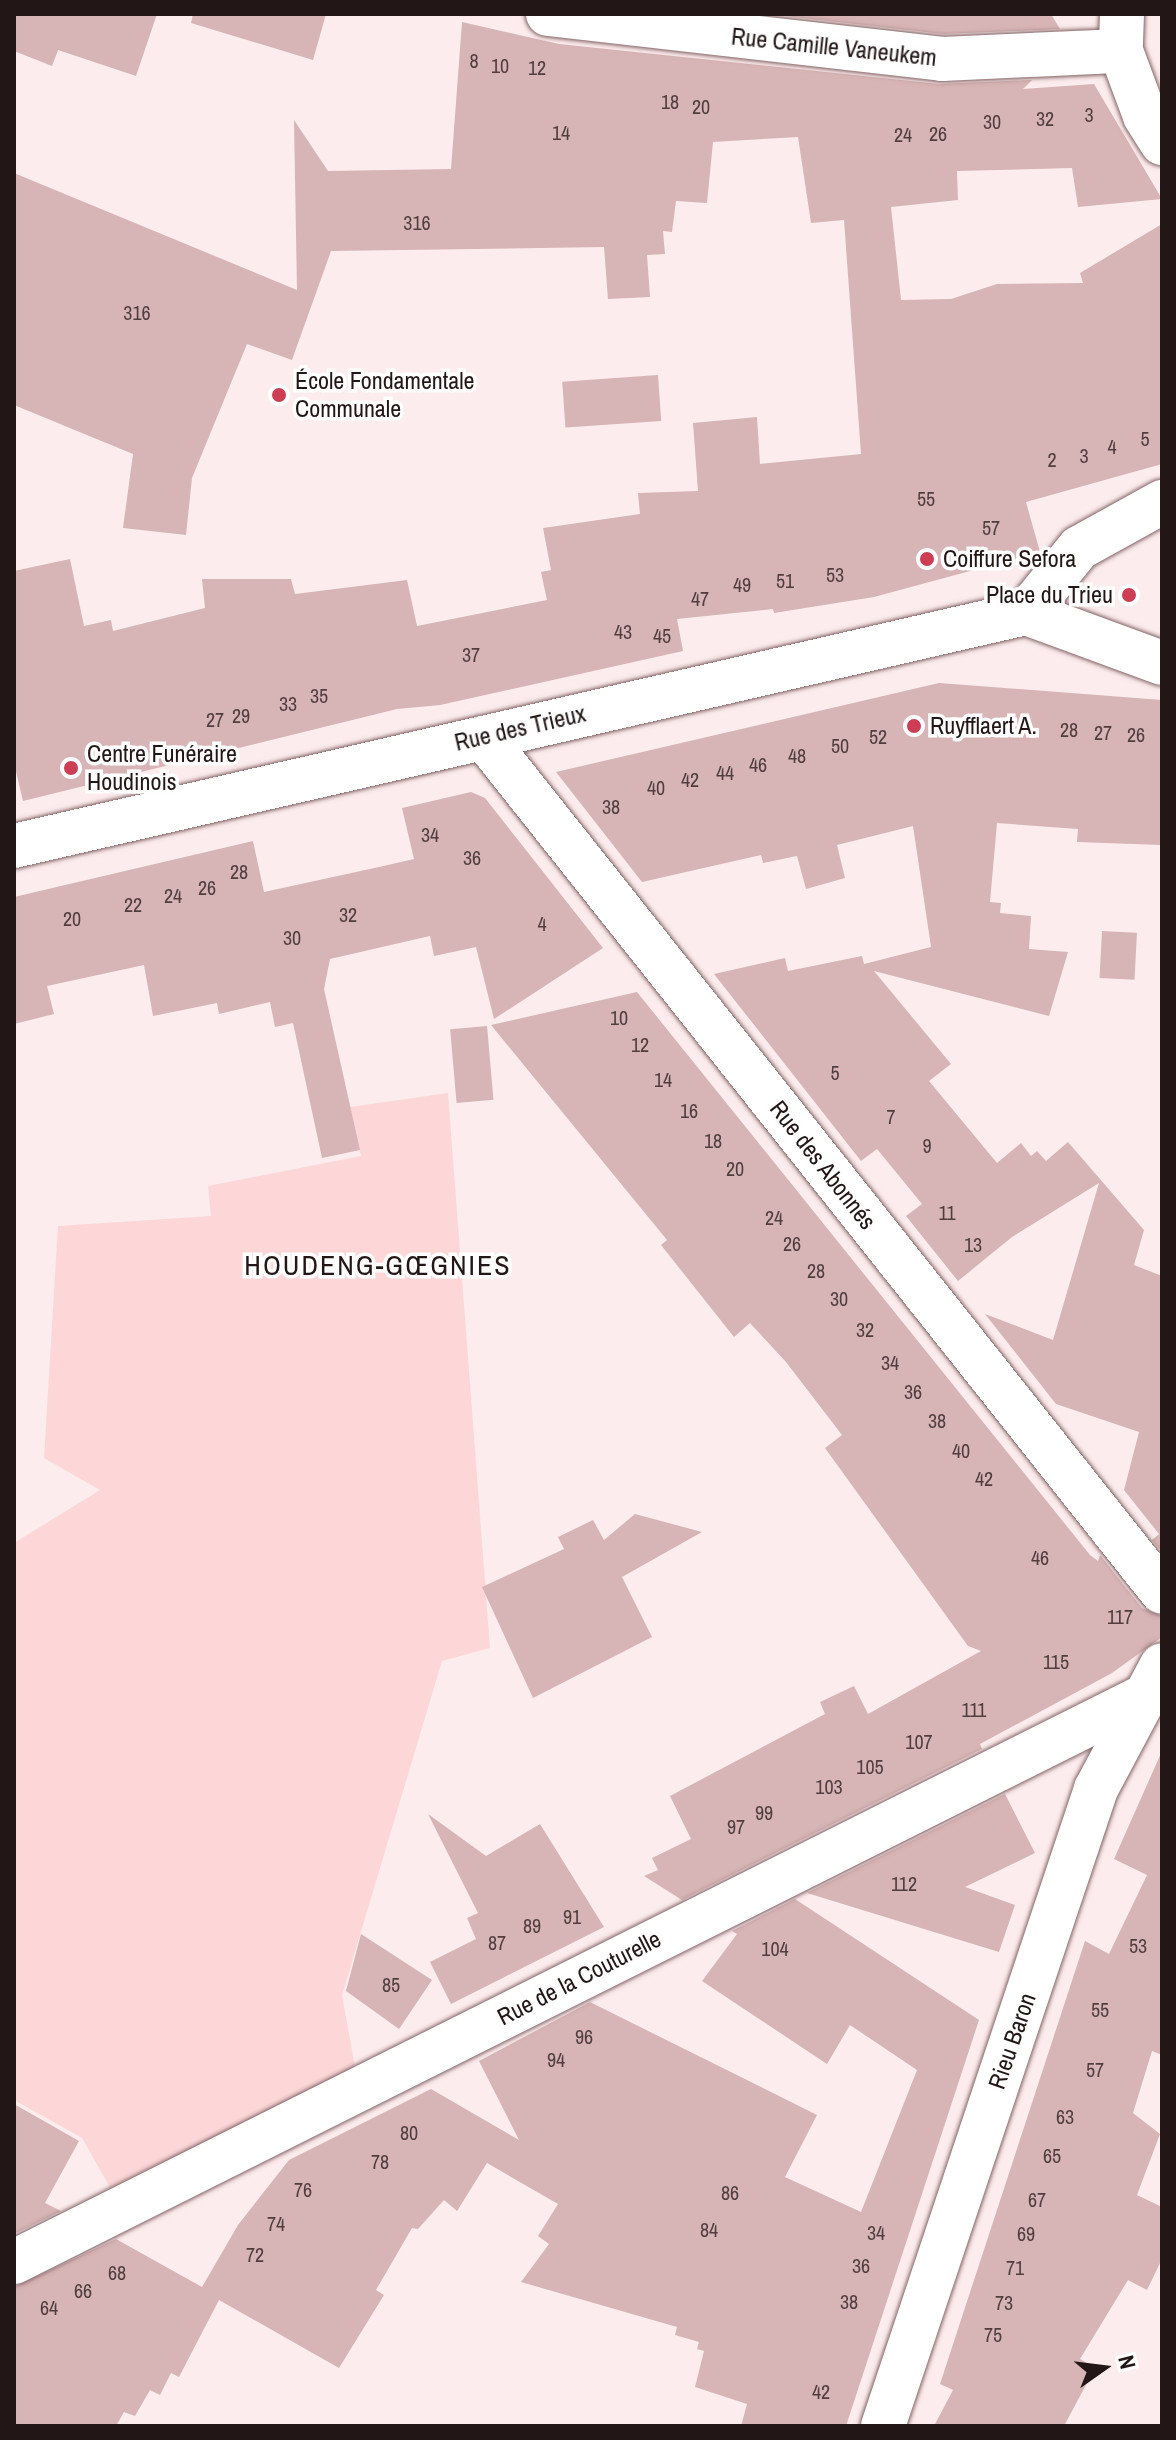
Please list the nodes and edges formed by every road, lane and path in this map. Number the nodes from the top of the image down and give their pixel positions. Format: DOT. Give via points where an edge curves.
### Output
graph roads {
  1 [pos="548,14"];
  2 [pos="1122,32"];
  3 [pos="1162,143"];
  4 [pos="1162,502"];
  5 [pos="1026,613"];
  6 [pos="1162,663"];
  7 [pos="484,738"];
  8 [pos="14,846"];
  9 [pos="1162,1592"];
  10 [pos="1154,1680"];
  11 [pos="14,2262"];
  12 [pos="883,2426"];
  1 -- 2 [label="street, Rue Camille Vaneukem" via="942,59"];
  2 -- 3 [label="street" via="1145,116"];
  4 -- 5 [label="street" via="1079,548"];
  5 -- 6 [label="street"];
  5 -- 7 [label="street, Rue des Trieux"];
  7 -- 8 [label="street, Rue des Trieux"];
  7 -- 9 [label="street, Rue des Abonnés"];
  10 -- 11 [label="street, Rue de la Couturelle"];
  10 -- 12 [label="street, Rieu Baron" via="1096,1789"];
}
